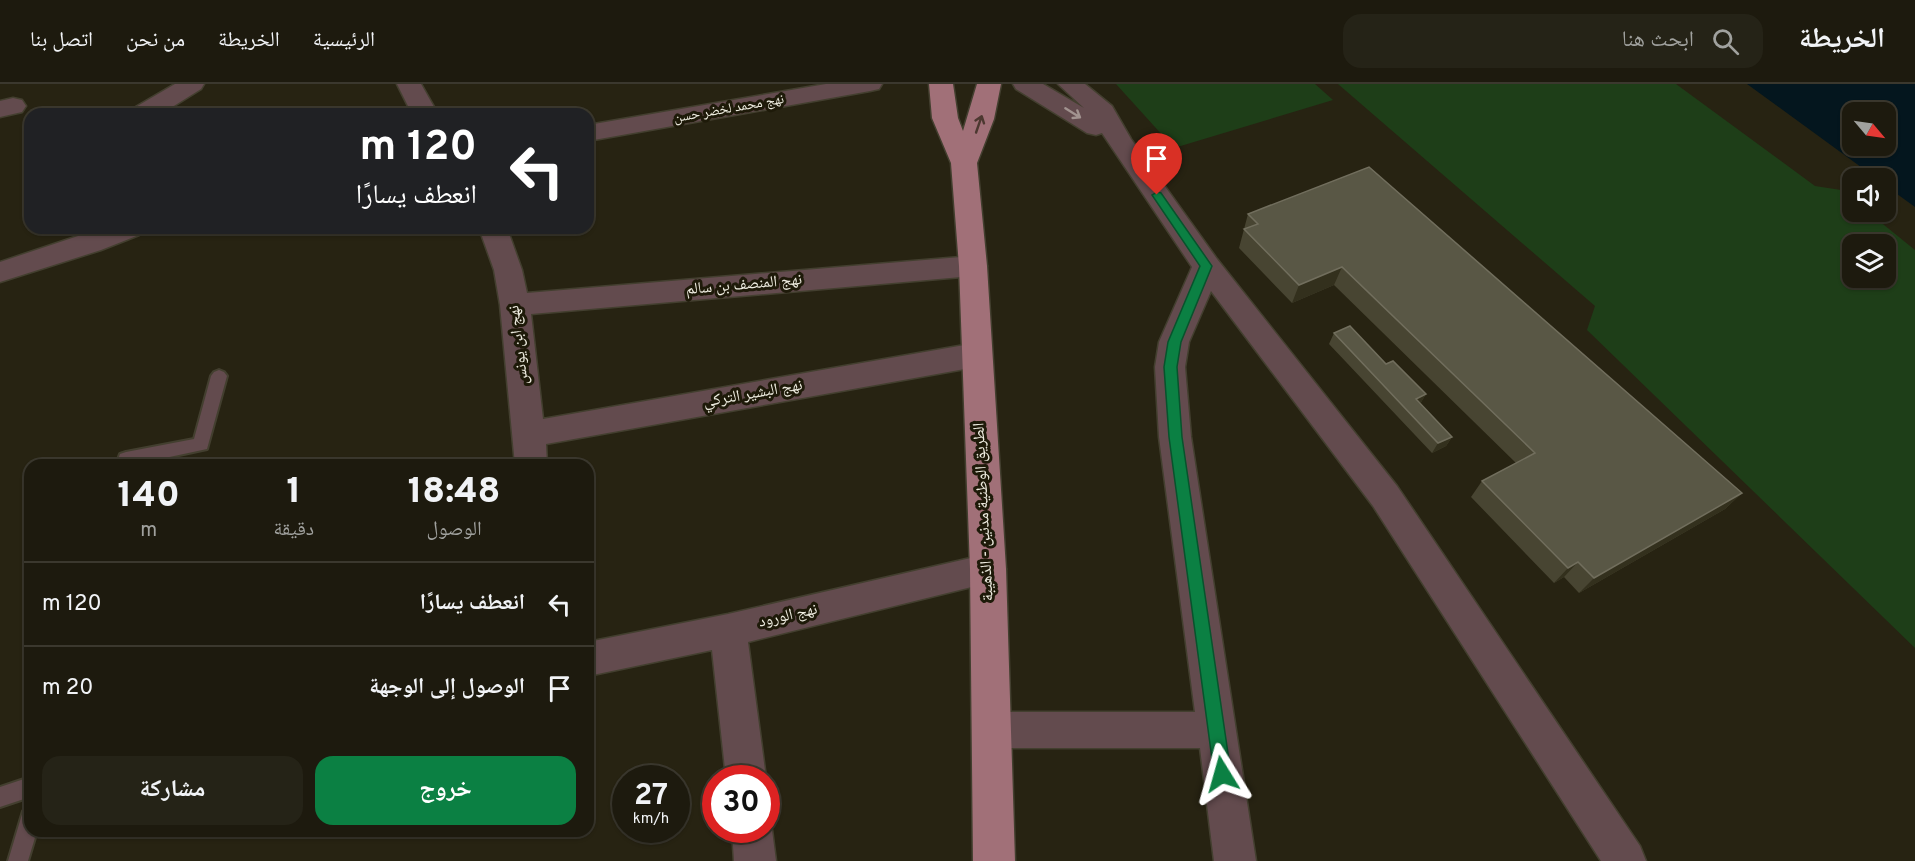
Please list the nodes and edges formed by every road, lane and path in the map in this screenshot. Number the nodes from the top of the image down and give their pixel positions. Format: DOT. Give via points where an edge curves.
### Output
graph roads {
  1 [pos="192,84"];
  2 [pos="409,84"];
  3 [pos="870,84"];
  4 [pos="941,84"];
  5 [pos="963,84"];
  6 [pos="980,84"];
  7 [pos="989,84"];
  8 [pos="1025,84"];
  9 [pos="1070,84"];
  10 [pos="152,108"];
  11 [pos="422,108"];
  12 [pos="594,132"];
  13 [pos="1120,142"];
  14 [pos="964,163"];
  15 [pos="495,234"];
  16 [pos="91,236"];
  17 [pos="973,266"];
  18 [pos="1206,266"];
  19 [pos="0,272"];
  20 [pos="515,305"];
  21 [pos="976,355"];
  22 [pos="219,376"];
  23 [pos="529,434"];
  24 [pos="126,459"];
  25 [pos="531,459"];
  26 [pos="988,569"];
  27 [pos="728,630"];
  28 [pos="594,658"];
  29 [pos="993,730"];
  30 [pos="1216,730"];
  31 [pos="744,765"];
  32 [pos="24,789"];
  33 [pos="0,797"];
  34 [pos="25,837"];
  35 [pos="753,843"];
  36 [pos="18,861"];
  37 [pos="755,861"];
  38 [pos="994,861"];
  39 [pos="1236,861"];
  40 [pos="1625,861"];
  1 -- 10 [label="street"];
  2 -- 11 [label="street"];
  3 -- 12 [label="street, نهج محمد لخضر حسن"];
  4 -- 14 [label="main road, الطريق الوطنية مدنين - الذهيبة" via="945,118"];
  5 -- 6 [label="main road"];
  14 -- 7 [label="main road, الطريق الوطنية مدنين - الذهيبة, one-way" via="981,120"];
  8 -- 13 [label="street, one-way"];
  9 -- 13 [label="street" via="1103,112"];
  13 -- 18 [label="street"];
  14 -- 17 [label="main road, الطريق الوطنية مدنين - الذهيبة"];
  15 -- 20 [label="street, نهج ابن يونس"];
  16 -- 19 [label="street"];
  17 -- 20 [label="street, نهج المنصف بن سالم"];
  17 -- 21 [label="main road, الطريق الوطنية مدنين - الذهيبة"];
  18 -- 30 [label="street" via="1174,342 1170,367 1175,437"];
  18 -- 40 [label="street" via="1385,496"];
  20 -- 23 [label="street, نهج ابن يونس"];
  21 -- 23 [label="street, نهج البشير التركي"];
  21 -- 26 [label="main road, الطريق الوطنية مدنين - الذهيبة"];
  22 -- 24 [label="lane" via="201,444"];
  23 -- 25 [label="street, نهج ابن يونس"];
  26 -- 27 [label="street, نهج الورود"];
  26 -- 29 [label="main road, الطريق الوطنية مدنين - الذهيبة"];
  27 -- 28 [label="street, نهج الورود"];
  27 -- 31 [label="street"];
  29 -- 30 [label="street"];
  29 -- 38 [label="main road, الطريق الوطنية مدنين - الذهيبة"];
  30 -- 39 [label="street"];
  32 -- 33 [label="lane"];
  34 -- 36 [label="lane"];
  35 -- 37 [label="street"];
}
